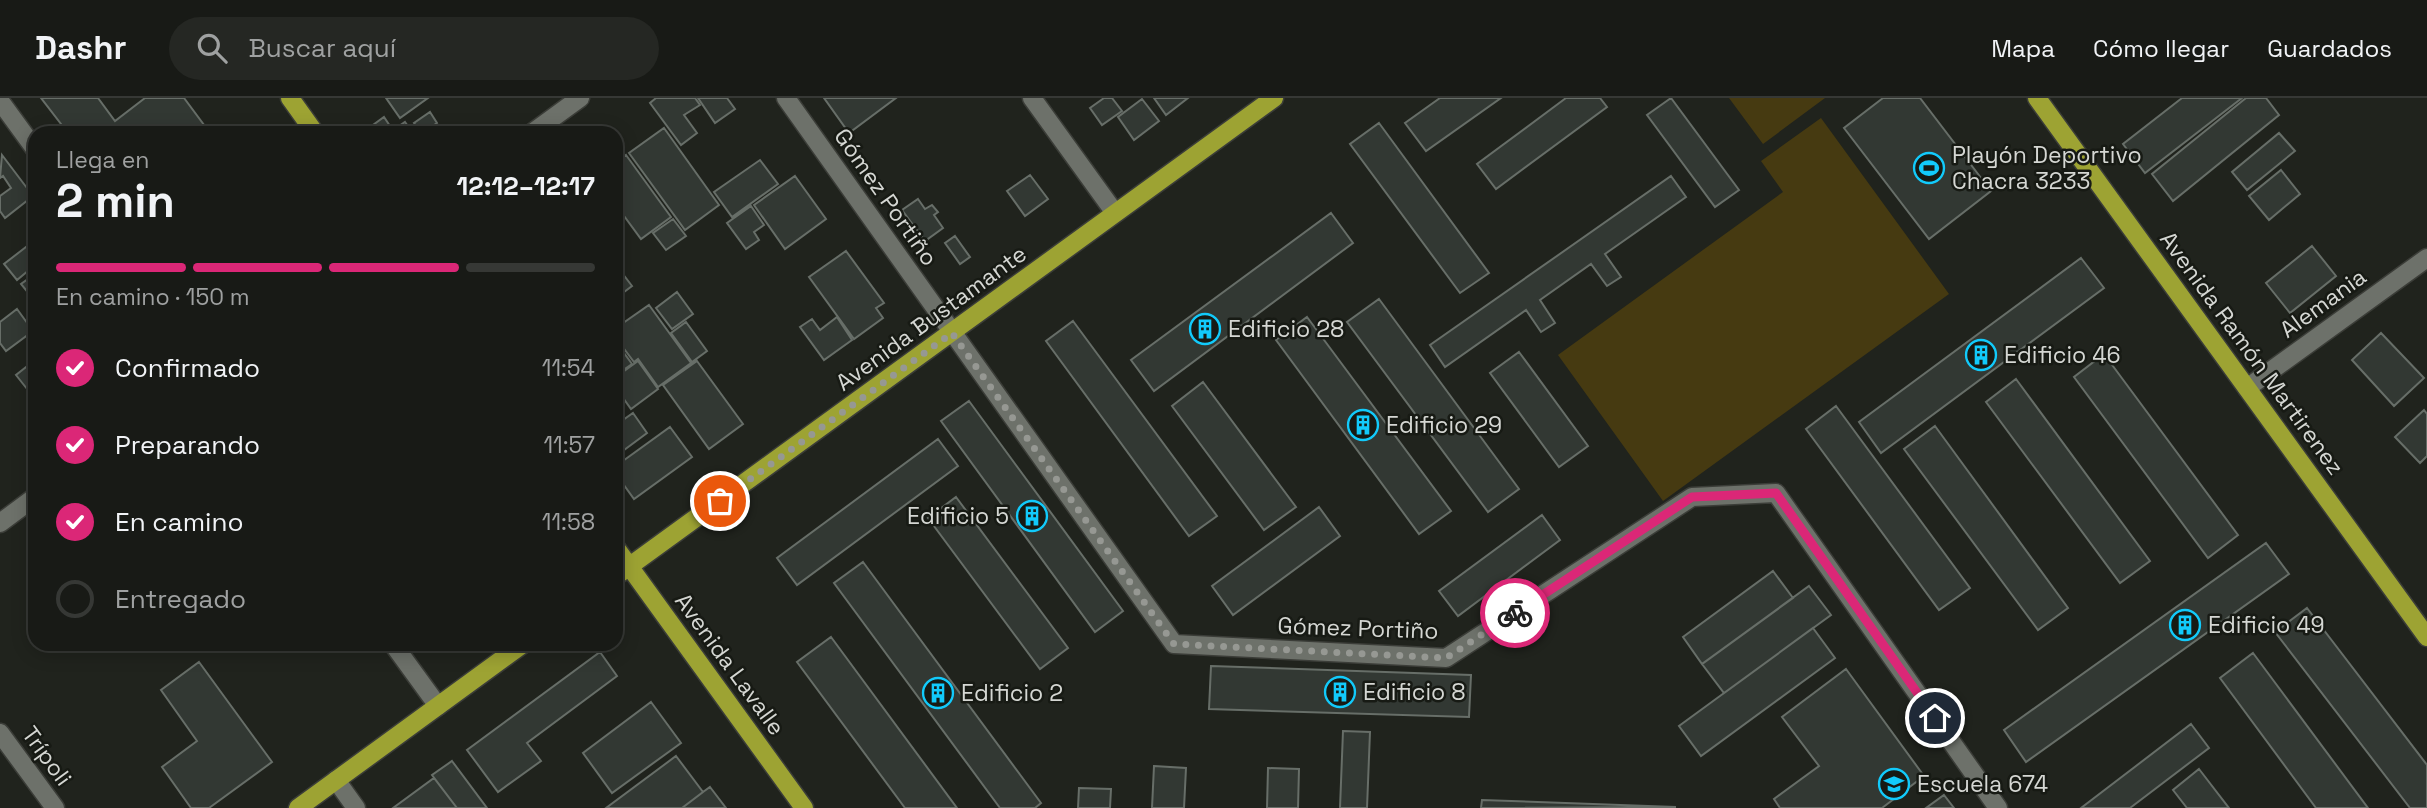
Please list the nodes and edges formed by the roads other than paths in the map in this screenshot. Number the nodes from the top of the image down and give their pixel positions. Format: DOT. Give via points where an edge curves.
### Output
graph roads {
  1 [pos="290,98"];
  2 [pos="580,98"];
  3 [pos="786,98"];
  4 [pos="1032,98"];
  5 [pos="1274,98"];
  6 [pos="2037,98"];
  7 [pos="0,101"];
  8 [pos="310,126"];
  9 [pos="542,126"];
  10 [pos="28,139"];
  11 [pos="1115,213"];
  12 [pos="2427,257"];
  13 [pos="952,333"];
  14 [pos="2247,388"];
  15 [pos="28,502"];
  16 [pos="0,523"];
  17 [pos="623,572"];
  18 [pos="2427,637"];
  19 [pos="398,651"];
  20 [pos="513,651"];
  21 [pos="438,706"];
  22 [pos="0,733"];
  23 [pos="336,780"];
  24 [pos="55,808"];
  25 [pos="298,808"];
  26 [pos="356,808"];
  27 [pos="804,808"];
  28 [pos="1998,808"];
  1 -- 8 [label="main road"];
  2 -- 9 [label="street"];
  3 -- 13 [label="street, Gómez Portiño"];
  4 -- 11 [label="street"];
  5 -- 11 [label="main road, Avenida Bustamante"];
  6 -- 14 [label="main road, Avenida Ramón Martirenez"];
  7 -- 10 [label="street"];
  11 -- 13 [label="main road, Avenida Bustamante"];
  12 -- 14 [label="street, Alemania"];
  13 -- 17 [label="main road, Avenida Bustamante"];
  13 -- 28 [label="street, Gómez Portiño" via="1174,644 1446,658 1692,497 1776,493"];
  14 -- 18 [label="main road, Avenida Ramón Martirenez"];
  15 -- 16 [label="street"];
  17 -- 27 [label="main road, Avenida Lavalle"];
  19 -- 21 [label="street"];
  20 -- 21 [label="main road"];
  21 -- 23 [label="main road"];
  22 -- 24 [label="street, Trípoli"];
  23 -- 25 [label="main road"];
  23 -- 26 [label="street"];
}
